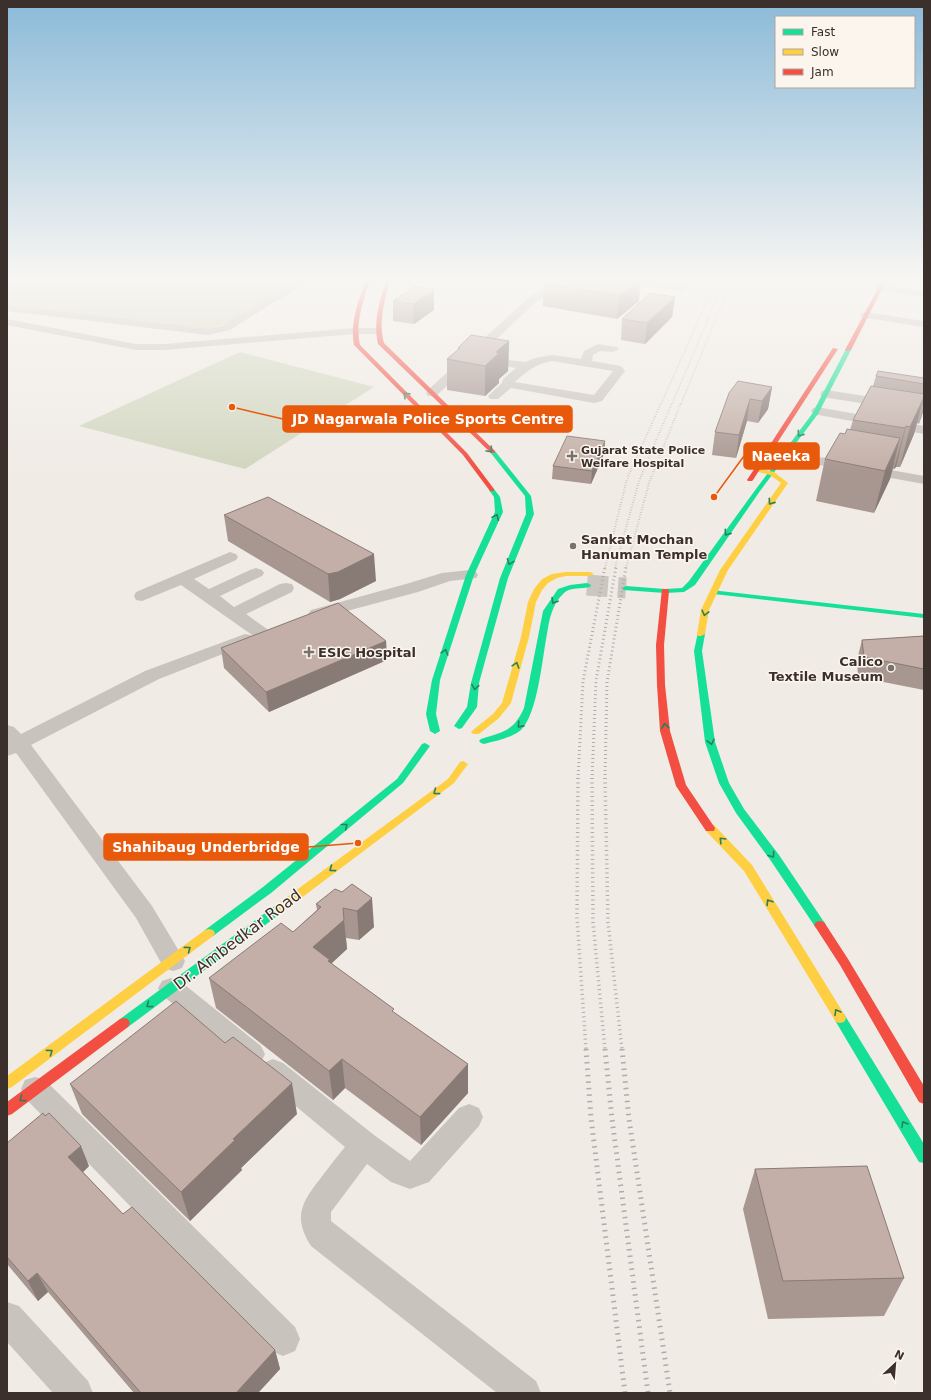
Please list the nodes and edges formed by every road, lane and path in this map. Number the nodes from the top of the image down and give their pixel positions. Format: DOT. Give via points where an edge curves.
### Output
graph roads {
  1 [pos="112,342"];
  2 [pos="220,342"];
  3 [pos="357,342"];
  4 [pos="380,342"];
  5 [pos="487,342"];
  6 [pos="839,342"];
  7 [pos="852,342"];
  8 [pos="613,349"];
  9 [pos="470,358"];
  10 [pos="586,363"];
  11 [pos="526,366"];
  12 [pos="508,384"];
  13 [pos="432,393"];
  14 [pos="826,394"];
  15 [pos="572,395"];
  16 [pos="494,396"];
  17 [pos="560,408"];
  18 [pos="924,409"];
  19 [pos="816,412"];
  20 [pos="918,430"];
  21 [pos="788,452"];
  22 [pos="757,470"];
  23 [pos="913,471"];
  24 [pos="772,473"];
  25 [pos="924,480"];
  26 [pos="744,487"];
  27 [pos="230,557"];
  28 [pos="256,573"];
  29 [pos="590,574"];
  30 [pos="470,575"];
  31 [pos="182,578"];
  32 [pos="658,581"];
  33 [pos="587,585"];
  34 [pos="286,588"];
  35 [pos="665,591"];
  36 [pos="714,592"];
  37 [pos="142,596"];
  38 [pos="207,596"];
  39 [pos="233,614"];
  40 [pos="924,616"];
  41 [pos="304,618"];
  42 [pos="447,728"];
  43 [pos="476,732"];
  44 [pos="11,741"];
  45 [pos="484,741"];
  46 [pos="425,746"];
  47 [pos="483,753"];
  48 [pos="430,757"];
  49 [pos="450,764"];
  50 [pos="173,960"];
  51 [pos="171,988"];
  52 [pos="21,1086"];
  53 [pos="924,1098"];
  54 [pos="7,1110"];
  55 [pos="469,1117"];
  56 [pos="364,1145"];
  57 [pos="924,1157"];
  58 [pos="7,1318"];
  59 [pos="283,1339"];
  60 [pos="76,1393"];
  61 [pos="524,1393"];
  1 -- 2 [label="street" via="136,347"];
  30 -- 3 [label="main road, one-way" via="498,512 498,497 465,454"];
  4 -- 13 [label="main road, Dr. Ambedkar Road"];
  5 -- 9 [label="street"];
  6 -- 22 [label="main road"];
  7 -- 14 [label="main road"];
  8 -- 10 [label="street" via="598,348 588,353"];
  9 -- 11 [label="street"];
  9 -- 13 [label="street"];
  10 -- 11 [label="street" via="546,358"];
  10 -- 15 [label="street" via="617,368 619,371 598,398 589,399"];
  11 -- 12 [label="street" via="507,382"];
  12 -- 15 [label="street"];
  12 -- 16 [label="street"];
  13 -- 42 [label="main road, Dr. Ambedkar Road, one-way" via="492,451 528,496 530,514 504,578 478,670 472,707"];
  14 -- 18 [label="street"];
  14 -- 19 [label="main road"];
  15 -- 17 [label="street"];
  19 -- 20 [label="street"];
  19 -- 21 [label="main road, one-way"];
  21 -- 23 [label="street"];
  21 -- 24 [label="main road"];
  21 -- 25 [label="street"];
  22 -- 24 [label="main road"];
  22 -- 26 [label="main road"];
  24 -- 35 [label="main road, one-way" via="692,583 684,590"];
  24 -- 36 [label="main road, one-way" via="784,484 724,570"];
  27 -- 31 [label="street"];
  28 -- 38 [label="street"];
  43 -- 29 [label="main road, one-way" via="496,716 506,703 532,602 538,589 555,576"];
  30 -- 41 [label="street" via="448,576"];
  42 -- 30 [label="main road, one-way" via="431,714 436,680"];
  31 -- 37 [label="street"];
  31 -- 38 [label="street"];
  32 -- 35 [label="main road" via="626,583"];
  33 -- 45 [label="main road, one-way" via="560,591 547,611 536,674 524,722 513,732"];
  34 -- 39 [label="street"];
  57 -- 35 [label="main road, one-way" via="748,868 710,828 707,817 681,786 665,731 661,685 660,645"];
  36 -- 40 [label="main road"];
  36 -- 53 [label="main road, one-way" via="705,610 698,652 710,742 736,812 775,858 844,962"];
  38 -- 39 [label="street"];
  39 -- 44 [label="street" via="268,631 152,675"];
  42 -- 43 [label="main road"];
  42 -- 46 [label="main road, Dr. Ambedkar Road" via="429,735"];
  43 -- 45 [label="main road"];
  44 -- 50 [label="street" via="144,912"];
  45 -- 47 [label="main road"];
  46 -- 48 [label="main road"];
  50 -- 46 [label="main road, Dr. Ambedkar Road, one-way" via="266,890 400,781"];
  49 -- 51 [label="main road, Dr. Ambedkar Road, one-way" via="468,763 450,781"];
  52 -- 50 [label="main road, Dr. Ambedkar Road, one-way"];
  51 -- 52 [label="main road, Dr. Ambedkar Road, one-way"];
  51 -- 56 [label="street"];
  52 -- 54 [label="main road, Dr. Ambedkar Road, one-way"];
  52 -- 59 [label="street"];
  55 -- 56 [label="street" via="419,1172 410,1175 401,1172"];
  56 -- 61 [label="street" via="317,1206 314,1218 317,1228 322,1235"];
  58 -- 60 [label="street"];
}
